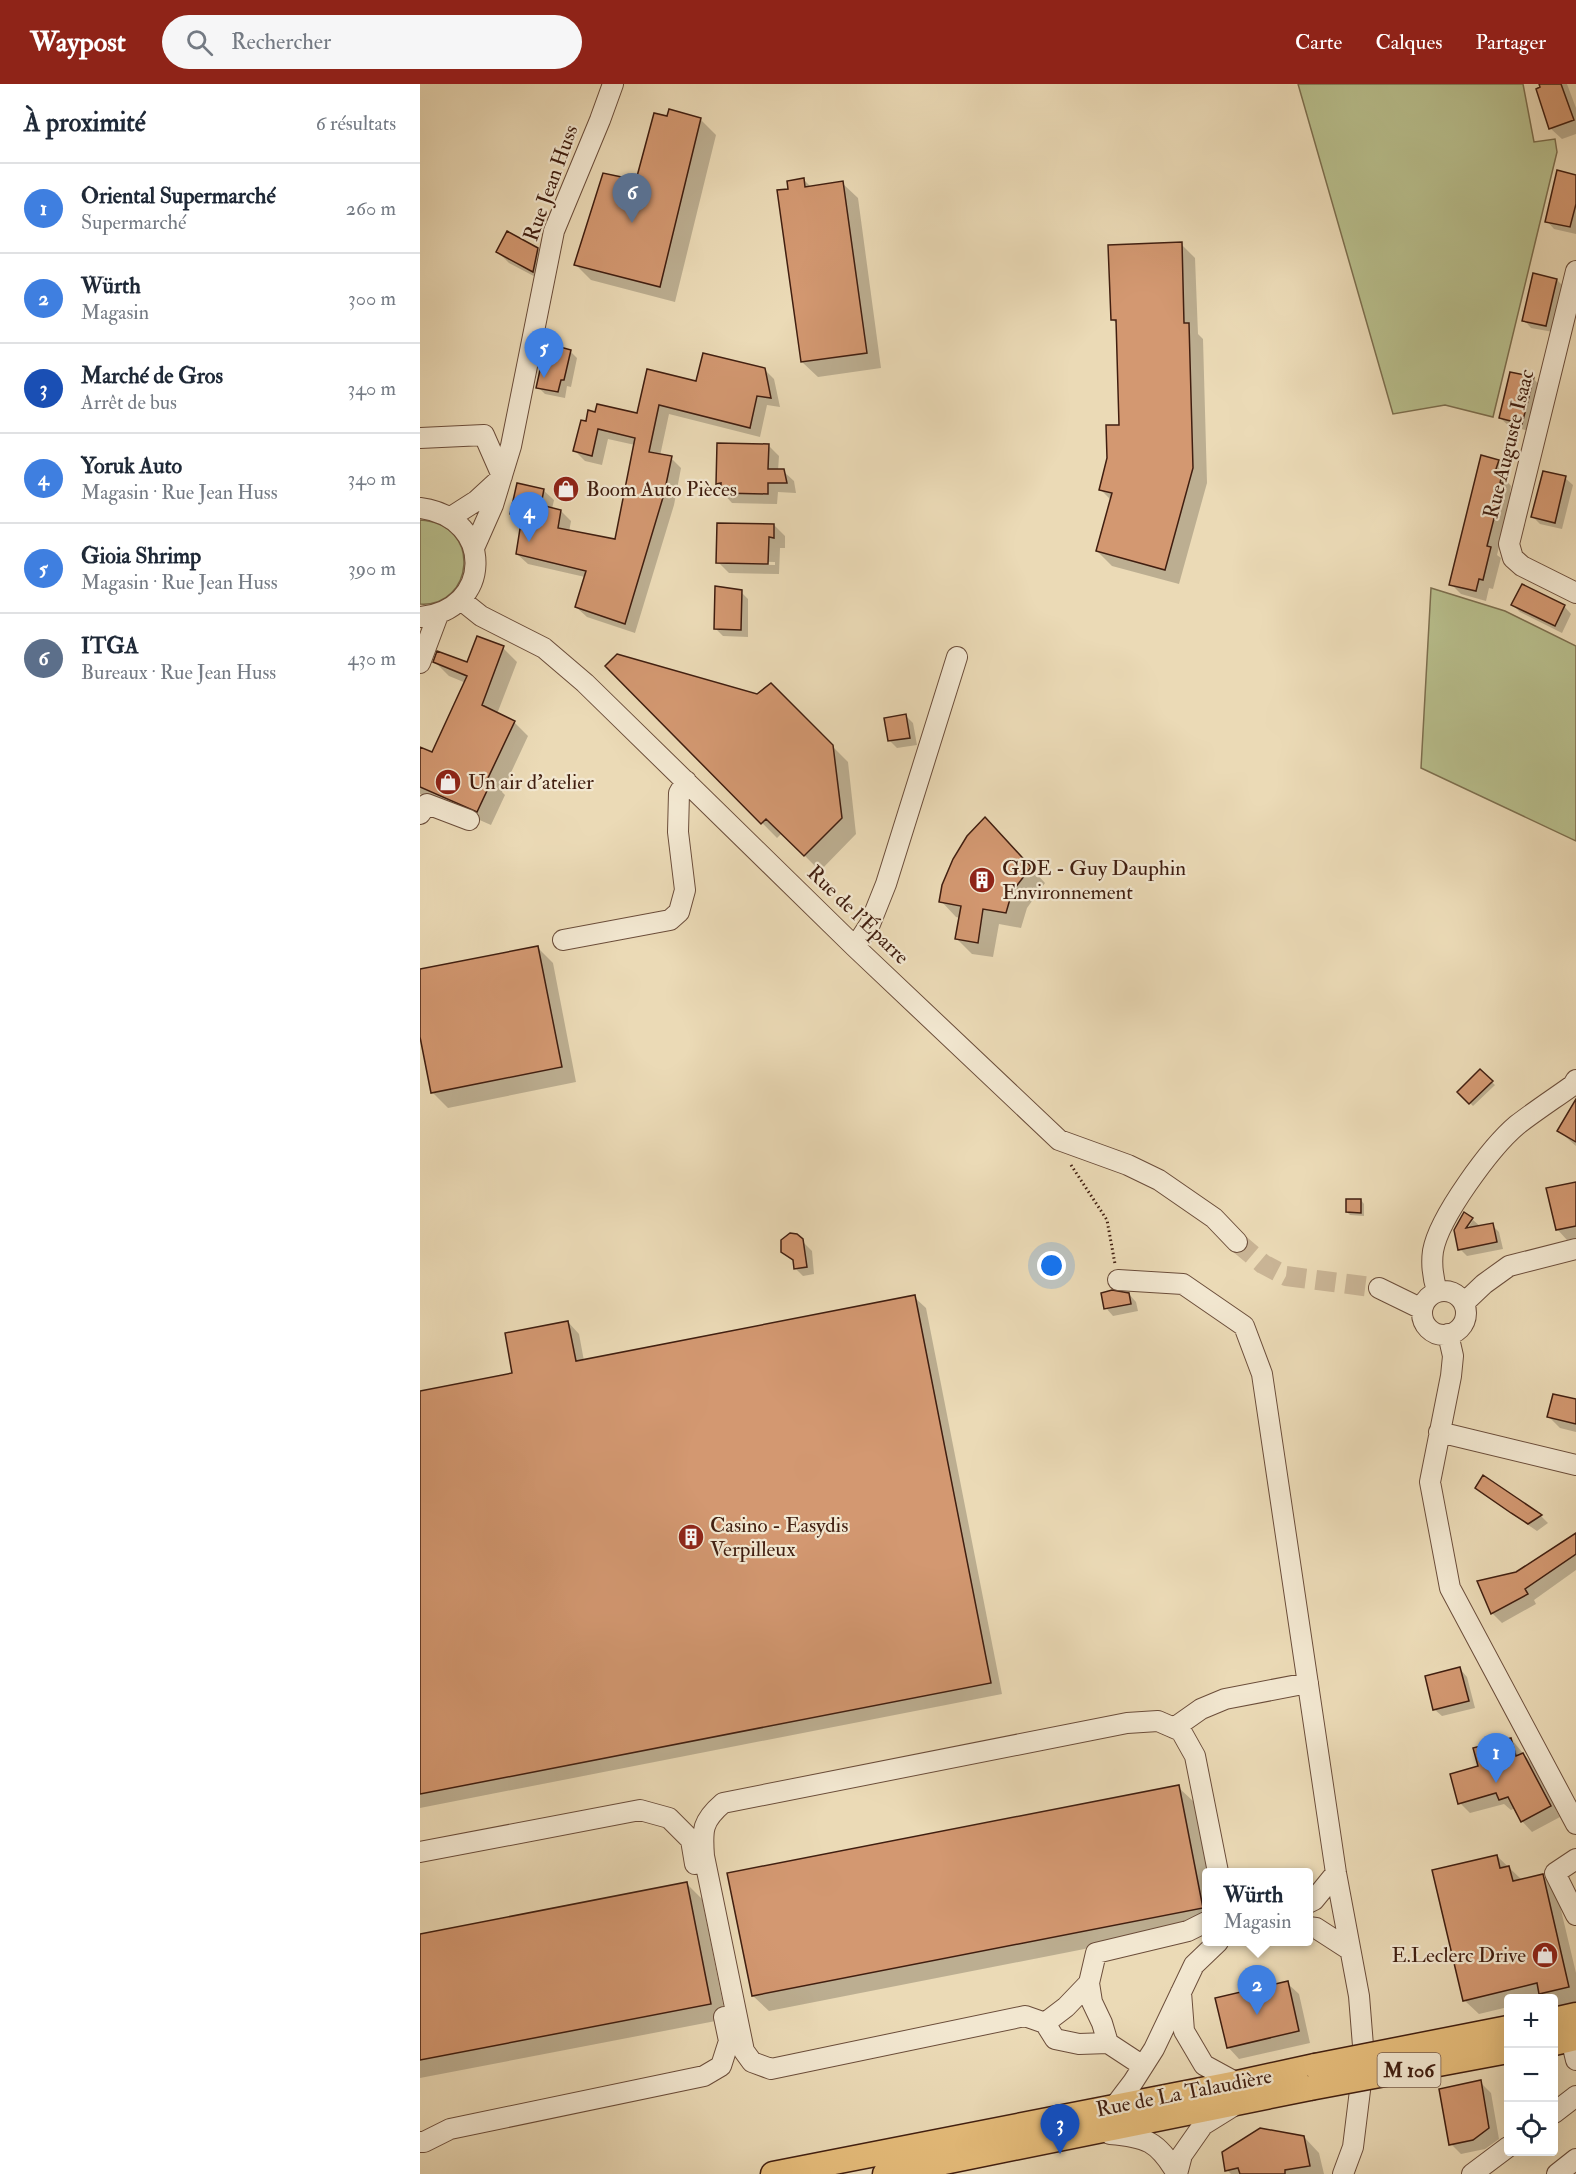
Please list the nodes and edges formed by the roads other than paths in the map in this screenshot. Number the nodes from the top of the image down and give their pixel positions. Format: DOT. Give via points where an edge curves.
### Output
graph roads {
  1 [pos="613,84"];
  2 [pos="1576,271"];
  3 [pos="420,438"];
  4 [pos="502,476"];
  5 [pos="420,508"];
  6 [pos="451,517"];
  7 [pos="474,548"];
  8 [pos="1576,593"];
  9 [pos="461,600"];
  10 [pos="429,616"];
  11 [pos="957,657"];
  12 [pos="420,663"];
  13 [pos="686,781"];
  14 [pos="420,814"];
  15 [pos="469,820"];
  16 [pos="563,940"];
  17 [pos="855,947"];
  18 [pos="1576,1080"];
  19 [pos="1237,1242"];
  20 [pos="1576,1249"];
  21 [pos="1118,1280"];
  22 [pos="1379,1288"];
  23 [pos="1437,1291"];
  24 [pos="1464,1303"];
  25 [pos="1422,1309"];
  26 [pos="1449,1334"];
  27 [pos="1439,1432"];
  28 [pos="1576,1465"];
  29 [pos="1308,1683"];
  30 [pos="1174,1728"];
  31 [pos="1576,1824"];
  32 [pos="420,1852"];
  33 [pos="1576,1859"];
  34 [pos="1217,1868"];
  35 [pos="1336,1873"];
  36 [pos="1313,1900"];
  37 [pos="1576,1915"];
  38 [pos="1202,1924"];
  39 [pos="1313,1928"];
  40 [pos="1213,1946"];
  41 [pos="1350,1950"];
  42 [pos="1089,1983"];
  43 [pos="1181,1989"];
  44 [pos="1576,2015"];
  45 [pos="1558,2019"];
  46 [pos="1045,2023"];
  47 [pos="1504,2029"];
  48 [pos="1108,2043"];
  49 [pos="1504,2052"];
  50 [pos="1143,2066"];
  51 [pos="1313,2077"];
  52 [pos="1238,2093"];
  53 [pos="1576,2096"];
  54 [pos="1114,2107"];
  55 [pos="1558,2110"];
  56 [pos="1094,2133"];
  57 [pos="420,2142"];
  58 [pos="1504,2151"];
  59 [pos="1576,2159"];
  60 [pos="838,2167"];
  61 [pos="773,2174"];
  62 [pos="885,2174"];
  63 [pos="1343,2174"];
  64 [pos="1472,2174"];
  65 [pos="1557,2174"];
  1 -- 4 [label="street, Rue Jean Huss" via="554,231"];
  2 -- 8 [label="street, Rue Auguste Isaac" via="1509,544 1513,558 1522,566"];
  3 -- 4 [label="street" via="484,435"];
  4 -- 6 [label="street, Rue Jean Huss" via="476,501"];
  4 -- 7 [label="street, Rue Jean Huss"];
  5 -- 6 [label="street"];
  6 -- 7 [label="street" via="469,536"];
  7 -- 9 [label="street" via="476,567"];
  9 -- 10 [label="street" via="451,609"];
  9 -- 13 [label="street, Rue de l'Éparre" via="481,616 544,648"];
  10 -- 12 [label="street"];
  11 -- 17 [label="street" via="886,884 870,924"];
  13 -- 16 [label="street" via="679,793 678,832 685,890 680,912 670,920"];
  13 -- 17 [label="street, Rue de l'Éparre"];
  14 -- 15 [label="street" via="427,804"];
  17 -- 19 [label="street, Rue de l'Éparre" via="1059,1140 1159,1180 1214,1218"];
  18 -- 23 [label="street" via="1515,1126 1483,1162 1447,1216 1433,1249 1432,1277"];
  20 -- 24 [label="street" via="1509,1266"];
  21 -- 29 [label="street" via="1184,1284 1244,1326 1262,1374"];
  22 -- 25 [label="street"];
  23 -- 24 [label="street" via="1450,1291"];
  23 -- 25 [label="street" via="1427,1298"];
  24 -- 26 [label="street" via="1464,1322"];
  25 -- 26 [label="street" via="1429,1329"];
  26 -- 27 [label="street" via="1451,1376"];
  27 -- 28 [label="street"];
  27 -- 31 [label="street" via="1430,1482 1450,1588"];
  29 -- 30 [label="street" via="1225,1699 1201,1709"];
  29 -- 35 [label="street"];
  30 -- 34 [label="street" via="1181,1731 1195,1756"];
  30 -- 46 [label="street" via="1158,1721 1127,1723 723,1803 710,1814 703,1831 705,1856 744,2051 752,2062 771,2069 1025,2016"];
  32 -- 57 [label="street" via="640,1810 669,1818 691,1839 729,2041 721,2066 704,2076 450,2129"];
  33 -- 37 [label="street" via="1555,1873"];
  35 -- 36 [label="street"];
  35 -- 41 [label="street"];
  38 -- 42 [label="street" via="1096,1953"];
  39 -- 41 [label="street"];
  40 -- 43 [label="street" via="1194,1965"];
  41 -- 63 [label="street" via="1359,1996 1364,2058 1353,2147"];
  42 -- 46 [label="street"];
  42 -- 48 [label="street"];
  43 -- 50 [label="street"];
  43 -- 52 [label="street" via="1184,2031 1204,2065"];
  44 -- 45 [label="main road"];
  46 -- 48 [label="street" via="1055,2038 1079,2044"];
  47 -- 51 [label="main road, Rue de La Talaudière / M 106, bridge"];
  48 -- 50 [label="street"];
  49 -- 51 [label="main road, Rue de La Talaudière / M 106, bridge"];
  50 -- 54 [label="street"];
  51 -- 52 [label="main road, Rue de La Talaudière / M 106"];
  52 -- 54 [label="main road, Rue de La Talaudière / M 106"];
  52 -- 56 [label="main road, Rue de La Talaudière / M 106"];
  52 -- 56 [label="street" via="1203,2125 1182,2155 1177,2174 1165,2153 1138,2136"];
  53 -- 55 [label="street"];
  54 -- 60 [label="main road, Rue de La Talaudière / M 106"];
  56 -- 62 [label="main road, Rue de La Talaudière / M 106"];
  58 -- 64 [label="street"];
  59 -- 65 [label="street"];
  60 -- 61 [label="main road, Rue de La Talaudière / M 106"];
}
